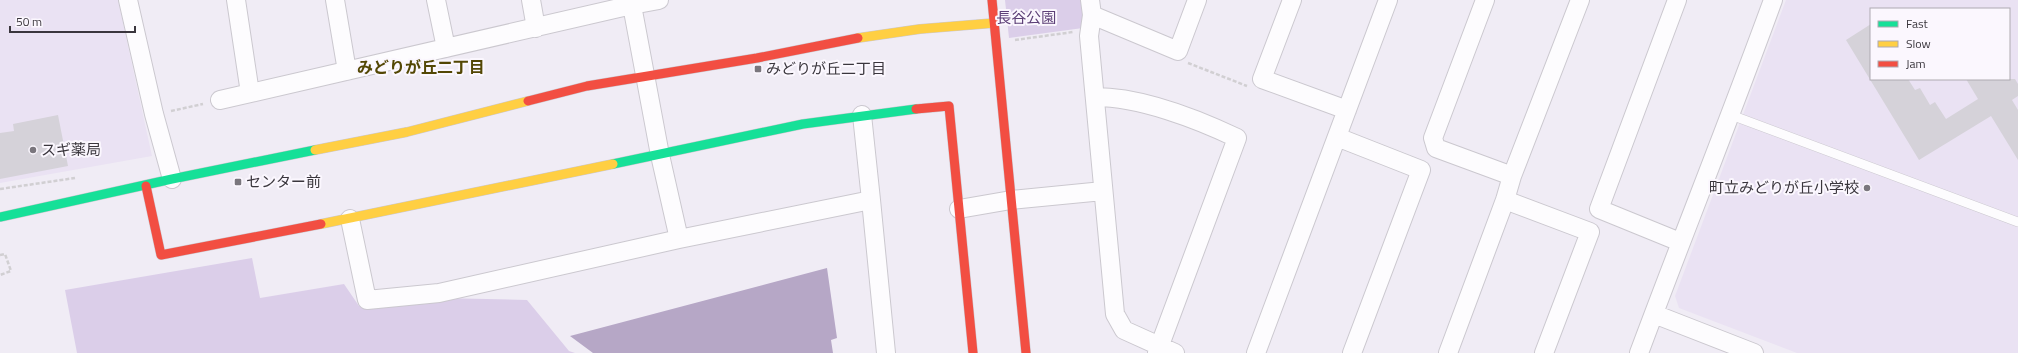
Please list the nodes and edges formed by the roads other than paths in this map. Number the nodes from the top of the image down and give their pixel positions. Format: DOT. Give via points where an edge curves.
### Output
graph roads {
  1 [pos="128,0"];
  2 [pos="236,0"];
  3 [pos="335,0"];
  4 [pos="436,0"];
  5 [pos="531,0"];
  6 [pos="659,0"];
  7 [pos="992,0"];
  8 [pos="1198,0"];
  9 [pos="1292,0"];
  10 [pos="1388,0"];
  11 [pos="1485,0"];
  12 [pos="1580,0"];
  13 [pos="1676,0"];
  14 [pos="1773,0"];
  15 [pos="632,2"];
  16 [pos="1091,8"];
  17 [pos="994,23"];
  18 [pos="536,28"];
  19 [pos="446,48"];
  20 [pos="347,71"];
  21 [pos="646,76"];
  22 [pos="250,94"];
  23 [pos="1095,97"];
  24 [pos="220,100"];
  25 [pos="1346,110"];
  26 [pos="862,115"];
  27 [pos="1731,115"];
  28 [pos="1337,137"];
  29 [pos="660,155"];
  30 [pos="1512,176"];
  31 [pos="172,179"];
  32 [pos="146,186"];
  33 [pos="1103,191"];
  34 [pos="871,200"];
  35 [pos="1011,200"];
  36 [pos="1505,200"];
  37 [pos="959,208"];
  38 [pos="0,217"];
  39 [pos="350,220"];
  40 [pos="2018,222"];
  41 [pos="679,239"];
  42 [pos="1680,242"];
  43 [pos="1654,314"];
  44 [pos="1164,350"];
  45 [pos="1744,351"];
  46 [pos="886,353"];
  47 [pos="973,353"];
  48 [pos="1026,353"];
  49 [pos="1256,353"];
  50 [pos="1352,353"];
  51 [pos="1448,353"];
  52 [pos="1544,353"];
  53 [pos="1639,353"];
  1 -- 31 [label="street"];
  2 -- 22 [label="street"];
  3 -- 20 [label="street"];
  4 -- 19 [label="street"];
  5 -- 18 [label="street"];
  6 -- 15 [label="street"];
  7 -- 17 [label="street"];
  8 -- 16 [label="street" via="1178,51"];
  9 -- 25 [label="street" via="1262,79"];
  10 -- 25 [label="street"];
  11 -- 30 [label="street" via="1433,138 1436,148"];
  12 -- 30 [label="street"];
  13 -- 42 [label="street" via="1599,209"];
  14 -- 27 [label="street"];
  15 -- 18 [label="street"];
  15 -- 21 [label="street"];
  16 -- 23 [label="street" via="1089,36"];
  17 -- 21 [label="street" via="920,29 828,43 757,58"];
  17 -- 35 [label="street"];
  18 -- 19 [label="street"];
  19 -- 20 [label="street"];
  20 -- 22 [label="street"];
  21 -- 29 [label="street"];
  21 -- 31 [label="street" via="572,90 407,132"];
  22 -- 24 [label="street"];
  23 -- 33 [label="street"];
  23 -- 44 [label="street" via="1114,97 1197,119 1237,138"];
  25 -- 28 [label="street"];
  26 -- 29 [label="street" via="803,124"];
  26 -- 34 [label="street"];
  26 -- 37 [label="street" via="949,106"];
  27 -- 40 [label="lane"];
  27 -- 42 [label="street"];
  28 -- 49 [label="street"];
  28 -- 50 [label="street" via="1422,170"];
  29 -- 39 [label="street"];
  29 -- 41 [label="street"];
  30 -- 36 [label="street"];
  31 -- 32 [label="street"];
  32 -- 38 [label="street"];
  32 -- 39 [label="street" via="161,255"];
  33 -- 35 [label="street"];
  33 -- 44 [label="street" via="1115,314 1124,330"];
  34 -- 41 [label="street"];
  34 -- 46 [label="street"];
  35 -- 37 [label="street"];
  35 -- 48 [label="street"];
  36 -- 51 [label="street"];
  36 -- 52 [label="street" via="1590,232"];
  37 -- 47 [label="street"];
  39 -- 41 [label="street" via="367,300 439,293"];
  42 -- 43 [label="street"];
  43 -- 45 [label="street"];
  43 -- 53 [label="street"];
}
